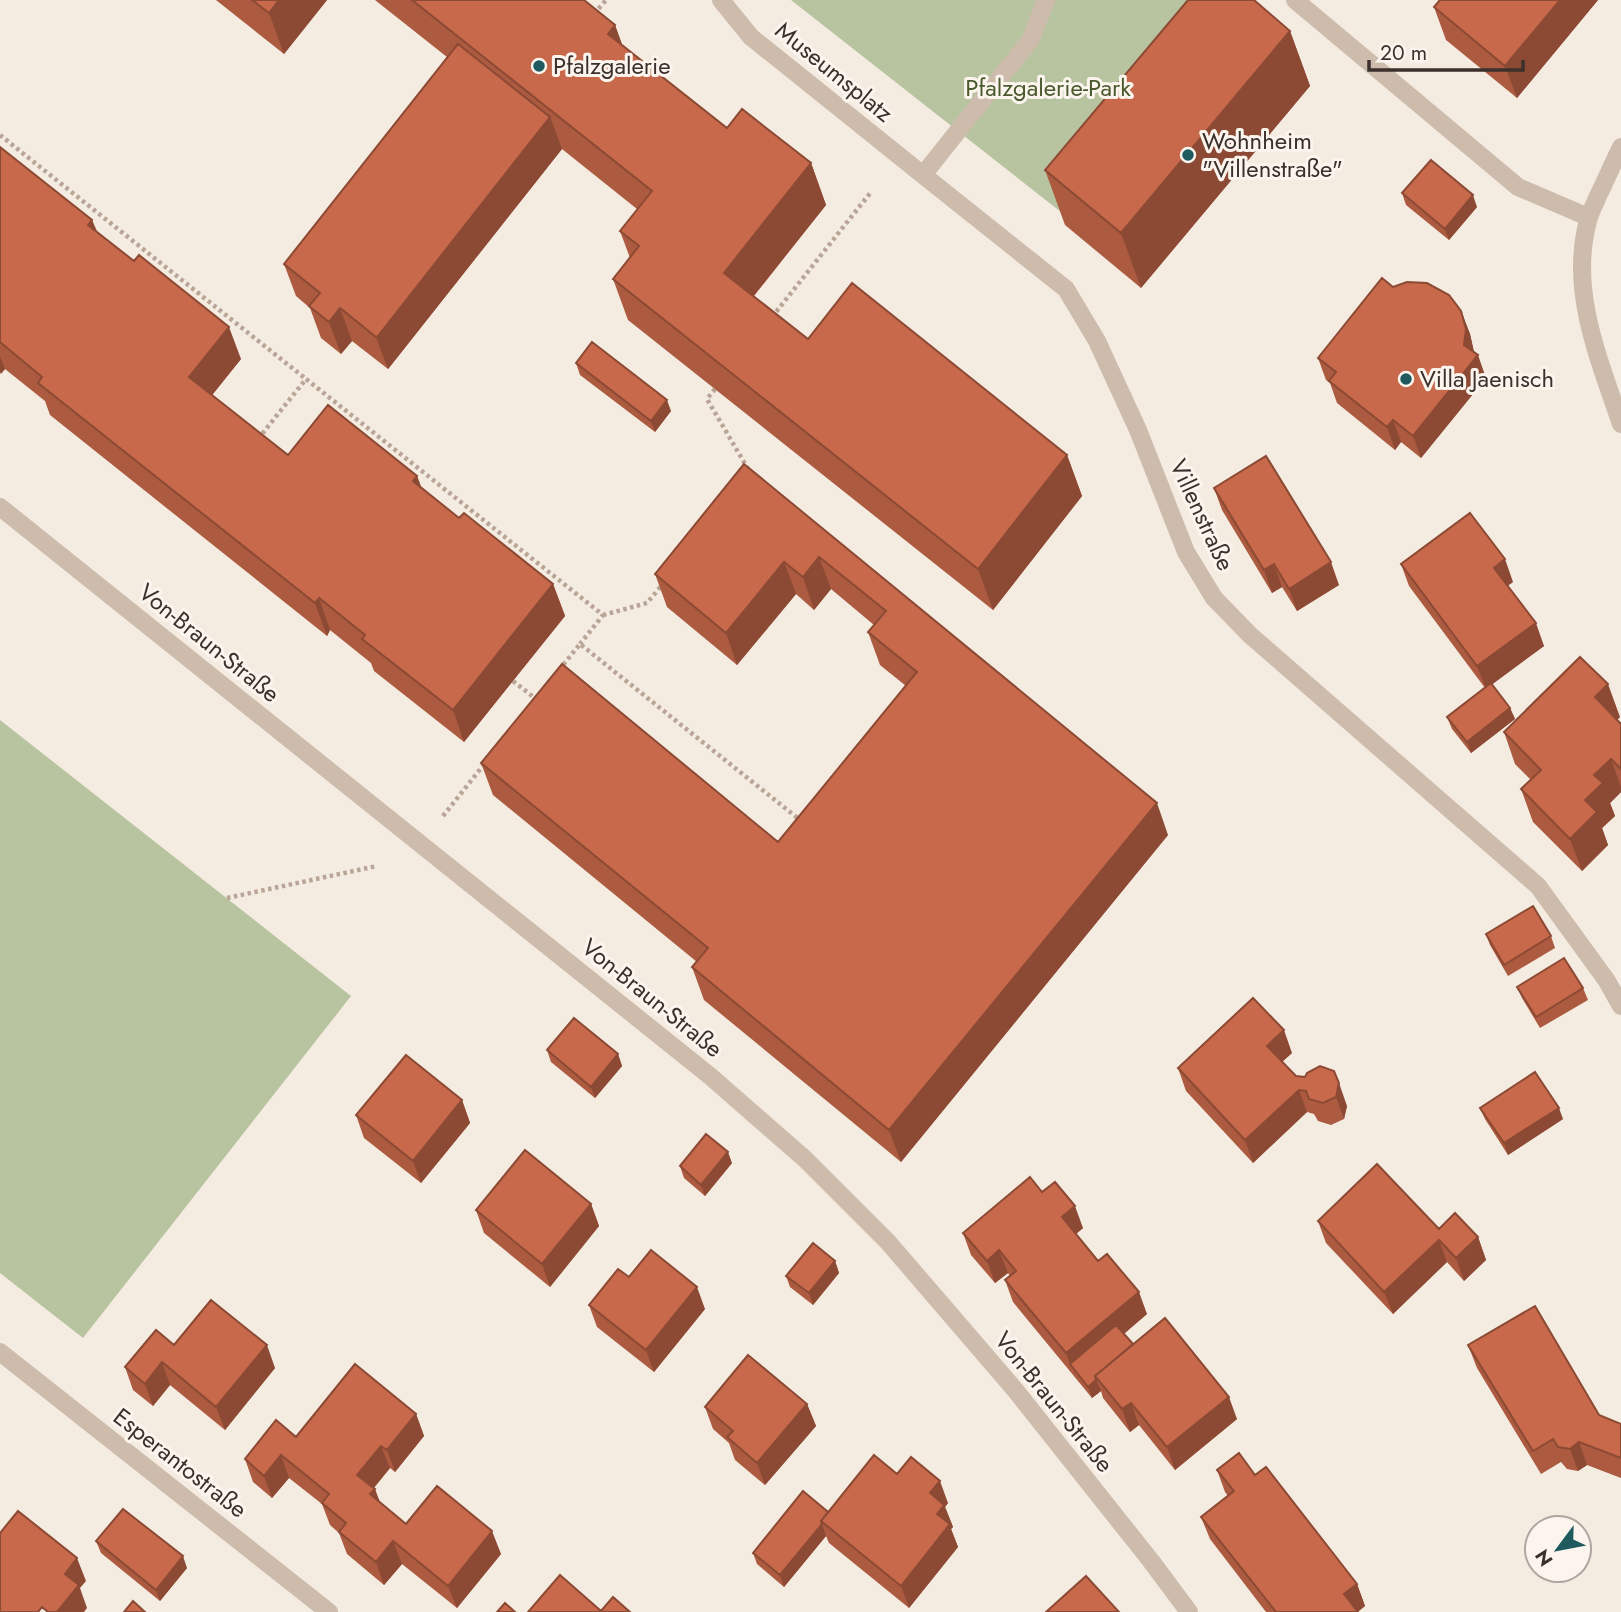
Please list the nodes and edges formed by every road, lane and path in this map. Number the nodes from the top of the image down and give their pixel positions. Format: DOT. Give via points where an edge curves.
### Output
graph roads {
  1 [pos="606,0"];
  2 [pos="721,0"];
  3 [pos="1046,0"];
  4 [pos="1294,0"];
  5 [pos="590,19"];
  6 [pos="0,135"];
  7 [pos="1621,147"];
  8 [pos="923,175"];
  9 [pos="871,192"];
  10 [pos="1588,217"];
  11 [pos="769,320"];
  12 [pos="306,379"];
  13 [pos="715,389"];
  14 [pos="1621,424"];
  15 [pos="251,448"];
  16 [pos="752,475"];
  17 [pos="0,507"];
  18 [pos="669,576"];
  19 [pos="603,615"];
  20 [pos="580,644"];
  21 [pos="558,671"];
  22 [pos="513,681"];
  23 [pos="544,690"];
  24 [pos="536,699"];
  25 [pos="528,709"];
  26 [pos="494,752"];
  27 [pos="443,816"];
  28 [pos="793,830"];
  29 [pos="377,866"];
  30 [pos="227,898"];
  31 [pos="1621,1006"];
  32 [pos="0,1352"];
  33 [pos="329,1612"];
  34 [pos="1189,1612"];
  1 -- 5 [label="path"];
  2 -- 8 [label="street, Museumsplatz" via="751,37"];
  3 -- 8 [label="street" via="1031,39"];
  4 -- 10 [label="street" via="1518,187"];
  6 -- 12 [label="path"];
  7 -- 10 [label="street"];
  8 -- 31 [label="street, Villenstraße" via="1066,289 1097,341 1186,552 1214,598 1250,635 1538,886"];
  9 -- 11 [label="path"];
  10 -- 14 [label="street" via="1582,247 1583,298"];
  12 -- 15 [label="path"];
  12 -- 19 [label="path"];
  13 -- 16 [label="path" via="707,399"];
  17 -- 34 [label="street, Von-Braun-Straße" via="710,1076 805,1159 888,1242 1016,1391"];
  18 -- 19 [label="path" via="647,603"];
  19 -- 20 [label="path"];
  20 -- 21 [label="path"];
  20 -- 28 [label="path" via="801,819"];
  22 -- 24 [label="path"];
  23 -- 24 [label="path"];
  24 -- 25 [label="path"];
  26 -- 27 [label="path"];
  29 -- 30 [label="path"];
  32 -- 33 [label="street, Esperantostraße"];
}
